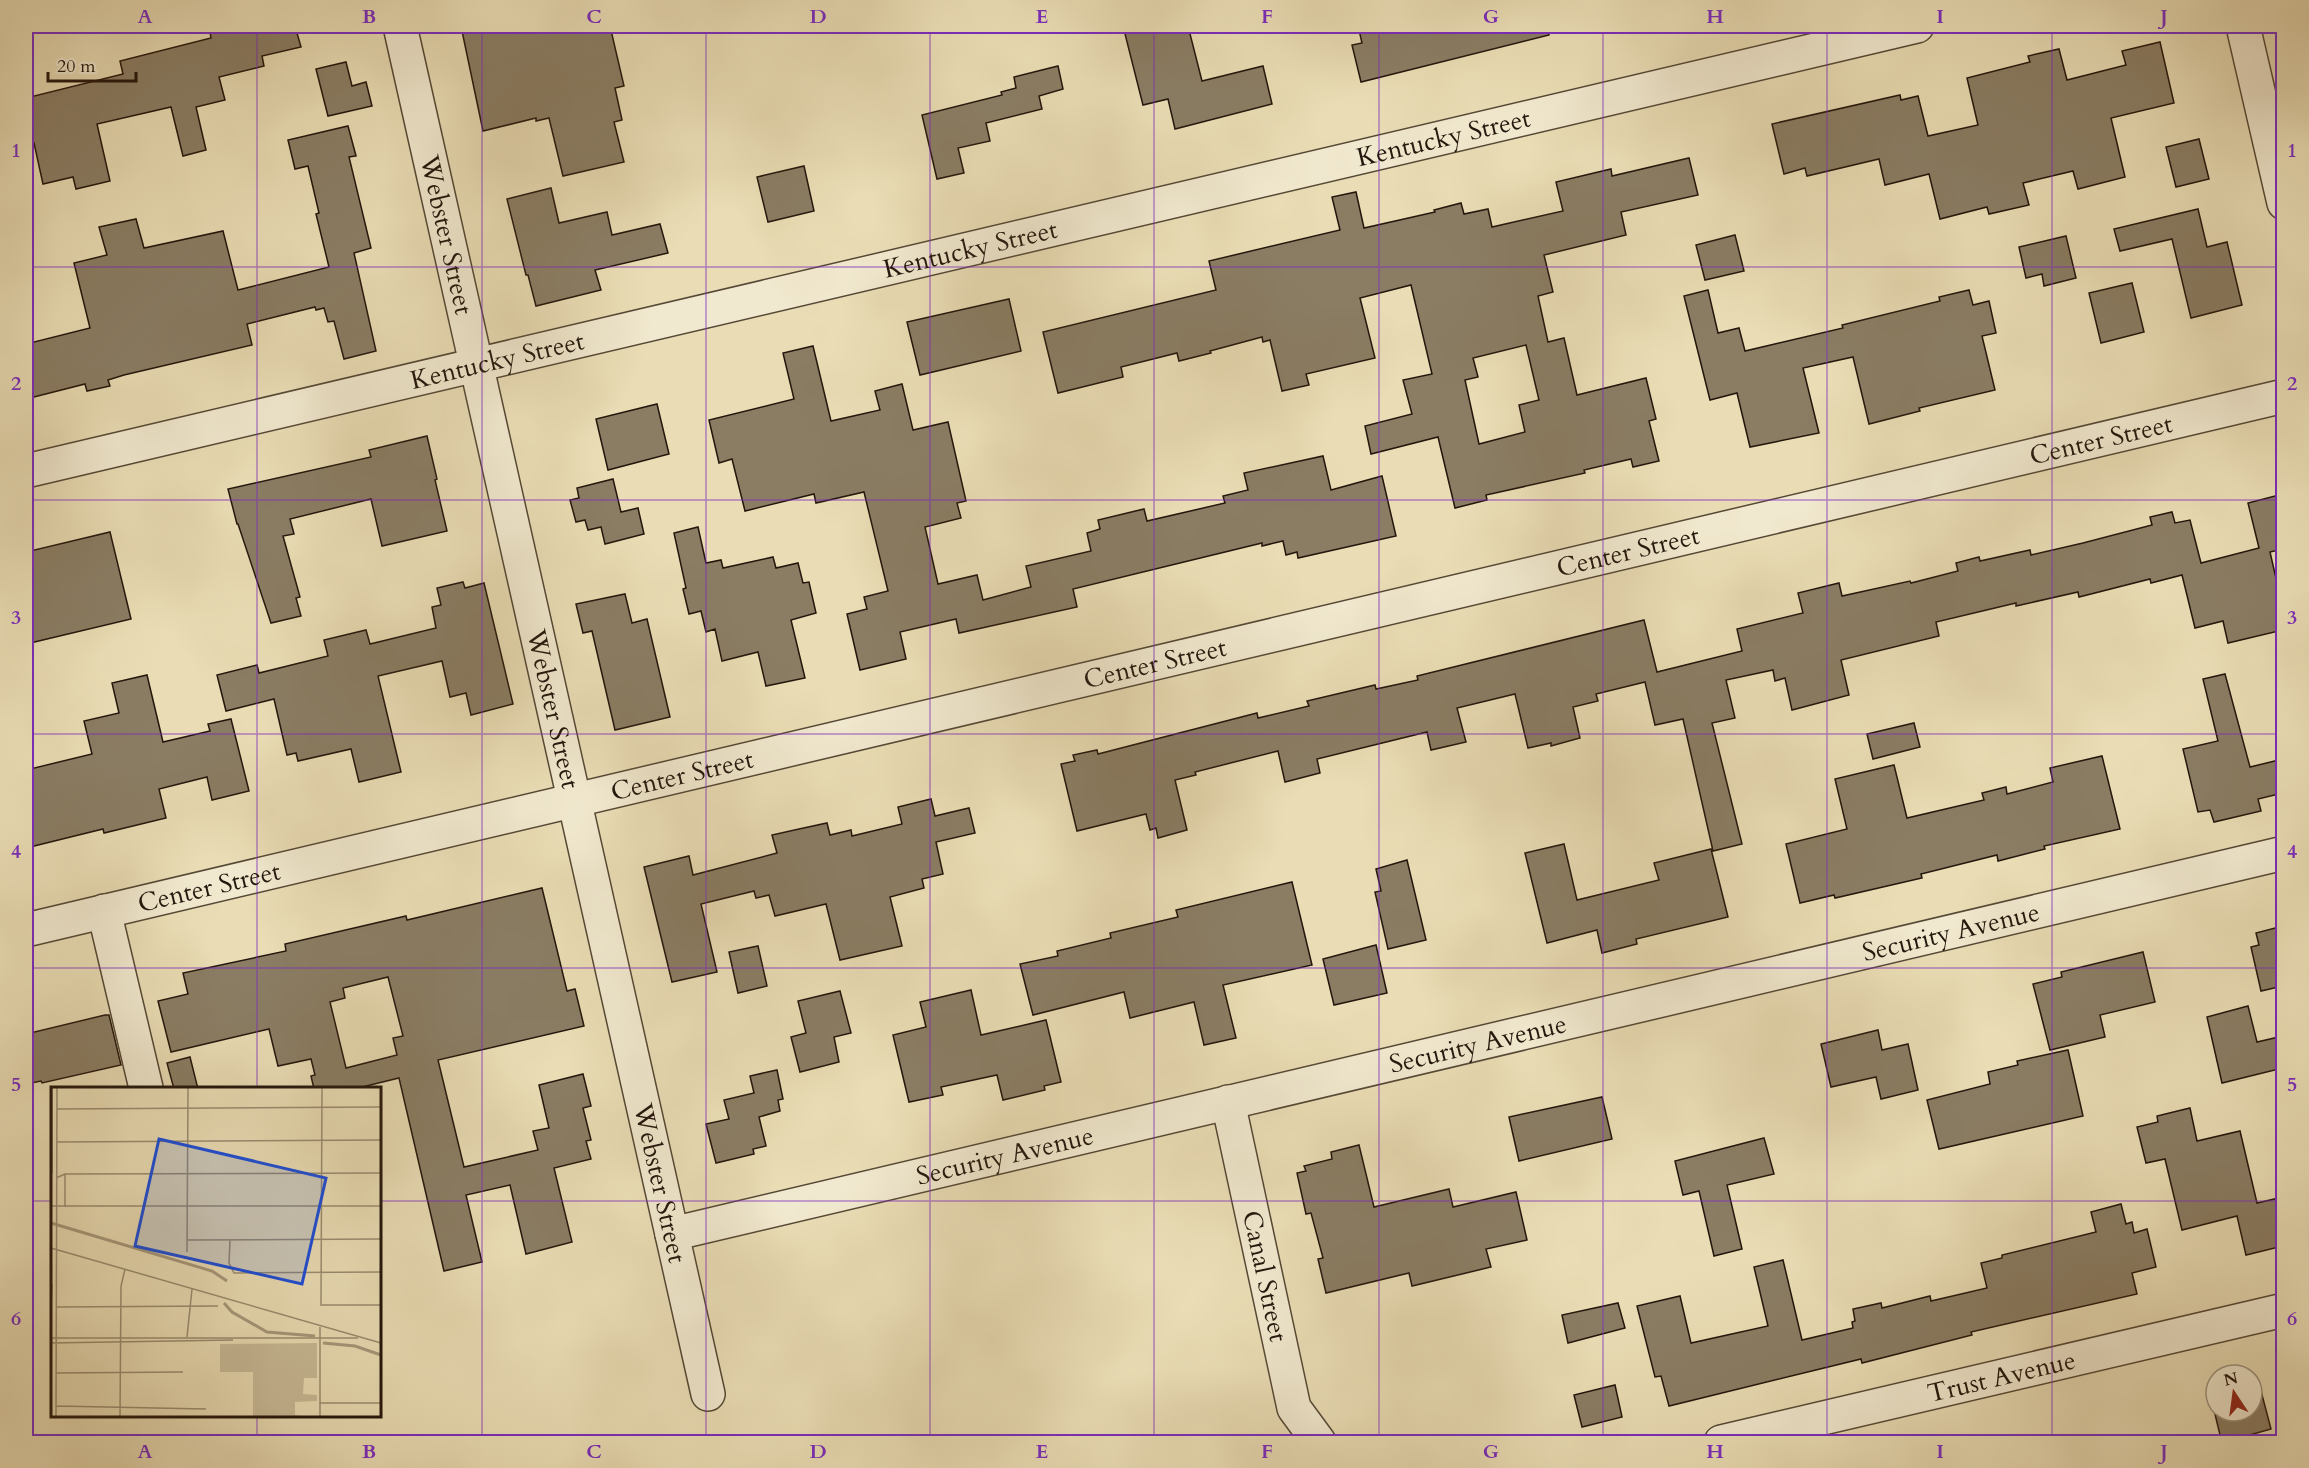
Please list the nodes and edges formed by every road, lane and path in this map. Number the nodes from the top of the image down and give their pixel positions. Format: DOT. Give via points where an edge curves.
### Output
graph roads {
  1 [pos="400,26"];
  2 [pos="1917,26"];
  3 [pos="2243,26"];
  4 [pos="2283,203"];
  5 [pos="477,364"];
  6 [pos="2283,396"];
  7 [pos="26,471"];
  8 [pos="575,800"];
  9 [pos="2283,853"];
  10 [pos="104,911"];
  11 [pos="26,930"];
  12 [pos="146,1087"];
  13 [pos="1228,1102"];
  14 [pos="672,1234"];
  15 [pos="2283,1310"];
  16 [pos="708,1394"];
  17 [pos="1319,1443"];
  18 [pos="1721,1443"];
  1 -- 5 [label="street, Webster Street"];
  2 -- 5 [label="street, Kentucky Street"];
  3 -- 4 [label="street"];
  5 -- 7 [label="street, Kentucky Street"];
  5 -- 8 [label="street, Webster Street"];
  6 -- 8 [label="street, Center Street"];
  8 -- 10 [label="street, Center Street"];
  8 -- 14 [label="street, Webster Street"];
  9 -- 13 [label="street, Security Avenue"];
  10 -- 11 [label="street, Center Street"];
  10 -- 12 [label="street"];
  13 -- 14 [label="street, Security Avenue"];
  13 -- 17 [label="street, Canal Street" via="1294,1408"];
  14 -- 16 [label="street, Webster Street"];
  15 -- 18 [label="street, Trust Avenue"];
}
